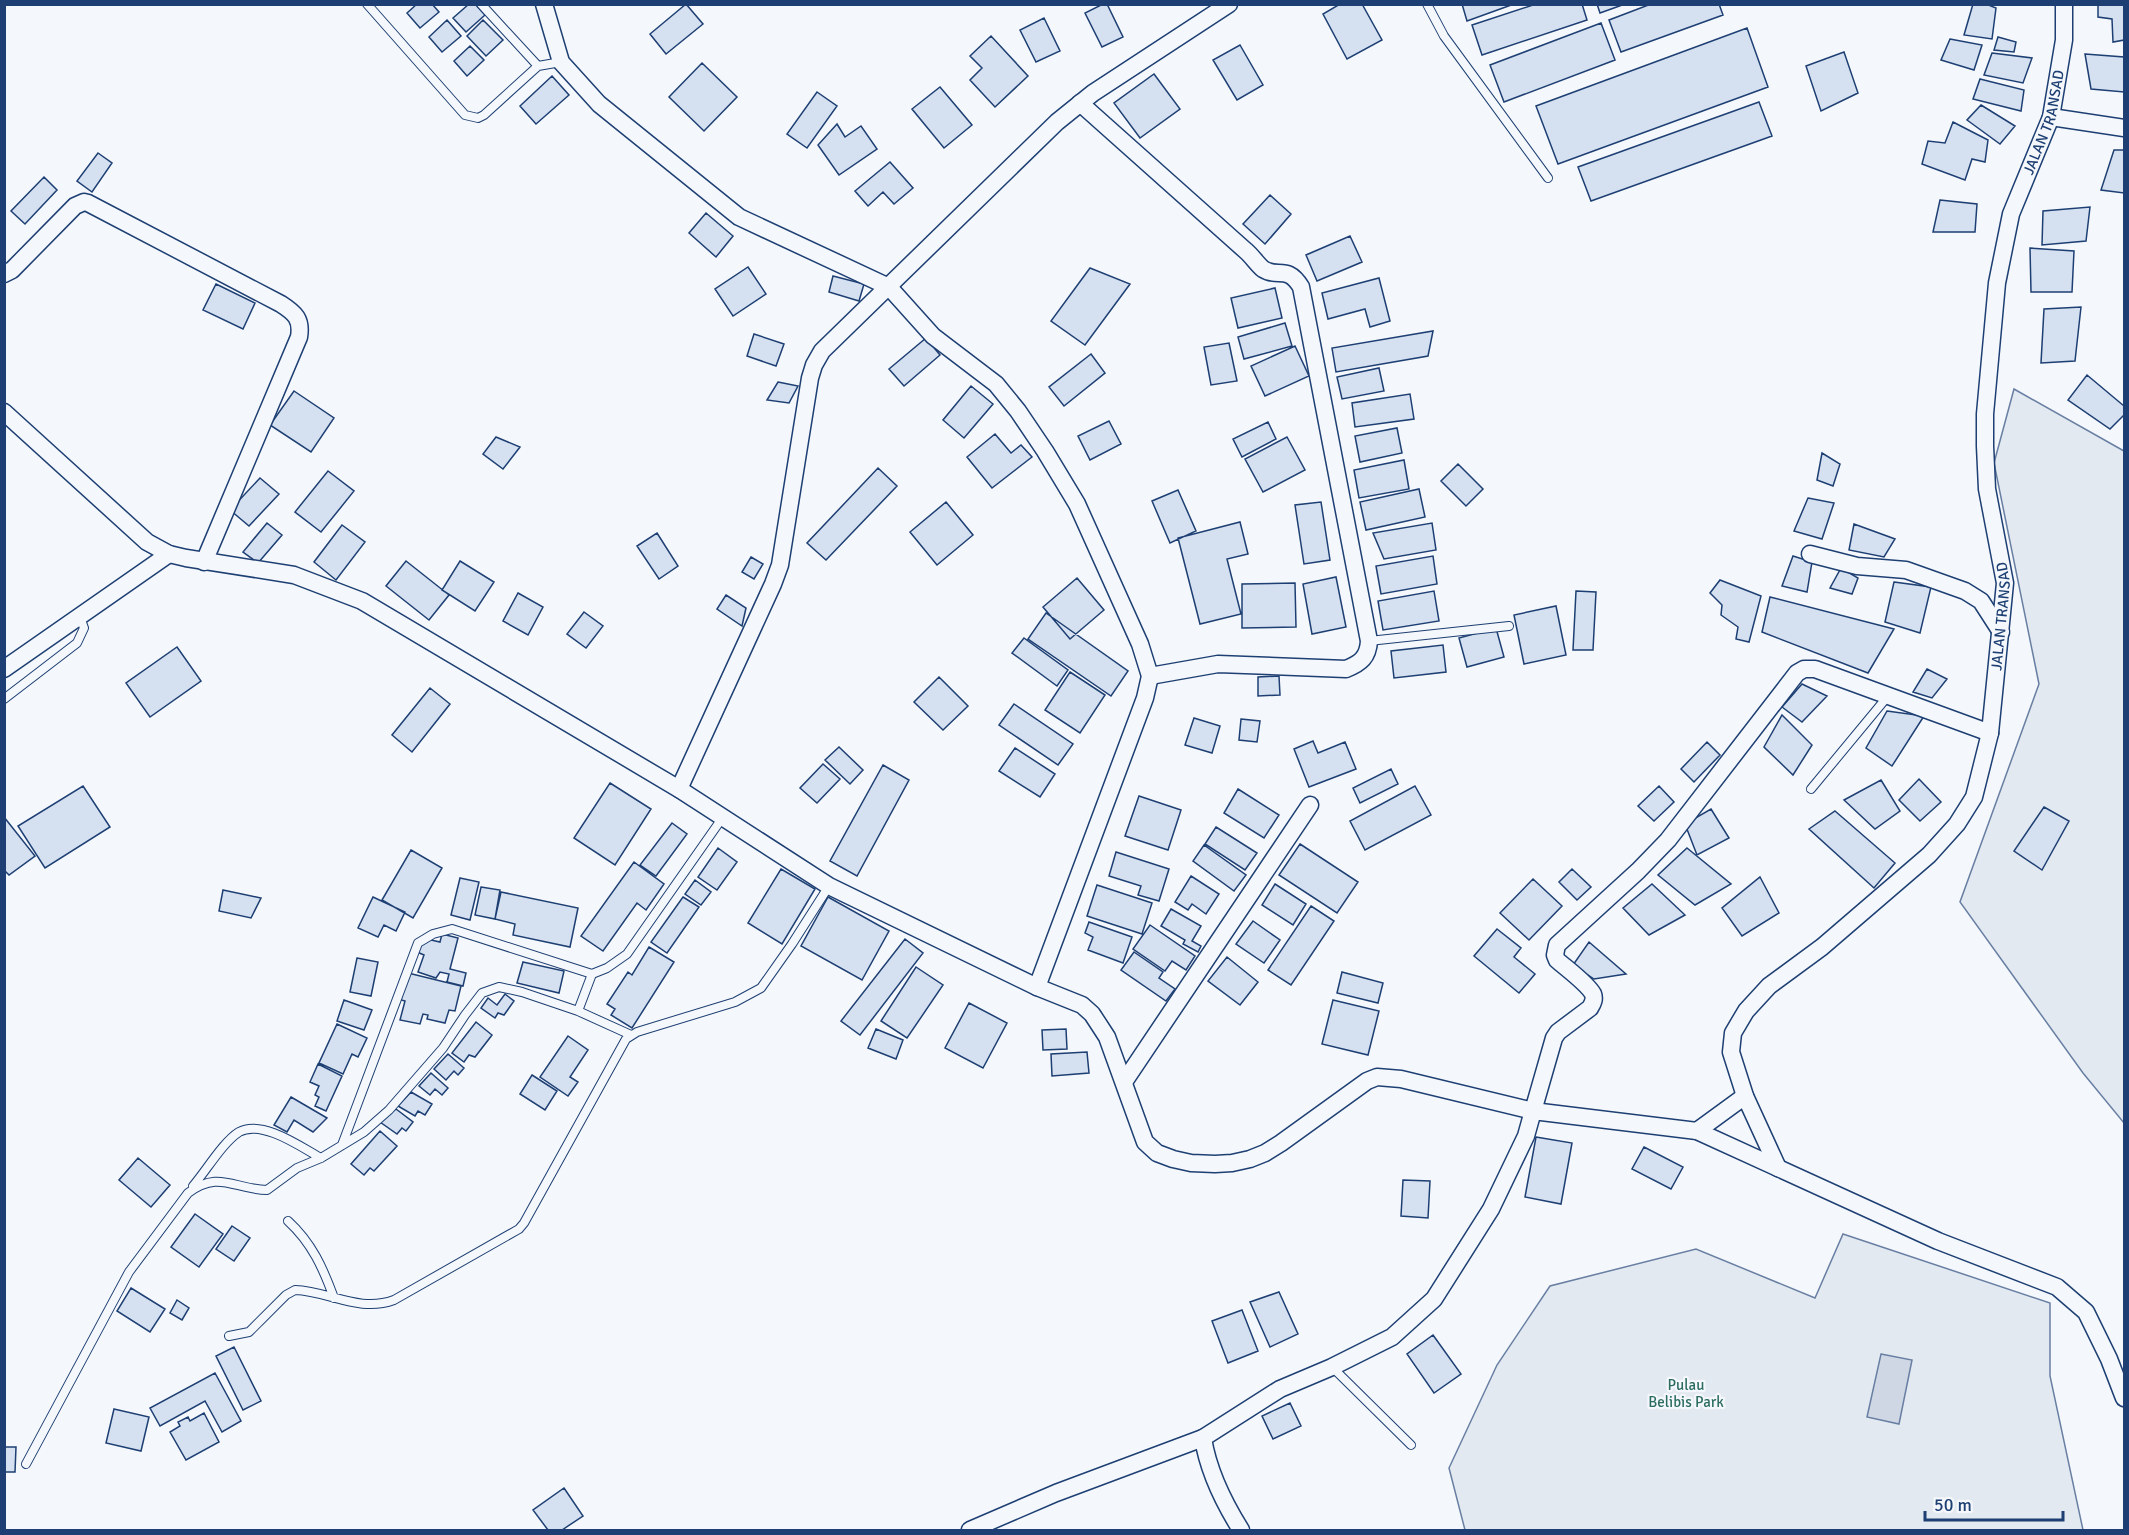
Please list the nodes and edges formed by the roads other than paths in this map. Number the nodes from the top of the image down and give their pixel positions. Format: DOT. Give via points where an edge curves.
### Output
graph roads {
  1 [pos="367,4"];
  2 [pos="482,4"];
  3 [pos="544,4"];
  4 [pos="1229,4"];
  5 [pos="1427,4"];
  6 [pos="2064,4"];
  7 [pos="561,62"];
  8 [pos="538,66"];
  9 [pos="1080,103"];
  10 [pos="2051,117"];
  11 [pos="2124,128"];
  12 [pos="1548,178"];
  13 [pos="4,274"];
  14 [pos="888,287"];
  15 [pos="4,412"];
  16 [pos="170,554"];
  17 [pos="1810,554"];
  18 [pos="204,562"];
  19 [pos="80,617"];
  20 [pos="1509,626"];
  21 [pos="2001,632"];
  22 [pos="1369,641"];
  23 [pos="4,669"];
  24 [pos="1150,676"];
  25 [pos="1888,696"];
  26 [pos="4,699"];
  27 [pos="1990,733"];
  28 [pos="679,789"];
  29 [pos="1810,789"];
  30 [pos="1310,806"];
  31 [pos="723,818"];
  32 [pos="829,886"];
  33 [pos="592,974"];
  34 [pos="1037,987"];
  35 [pos="578,1011"];
  36 [pos="632,1035"];
  37 [pos="1124,1082"];
  38 [pos="1745,1096"];
  39 [pos="1533,1111"];
  40 [pos="1698,1131"];
  41 [pos="342,1145"];
  42 [pos="321,1158"];
  43 [pos="1778,1168"];
  44 [pos="188,1193"];
  45 [pos="288,1221"];
  46 [pos="334,1298"];
  47 [pos="229,1336"];
  48 [pos="1332,1367"];
  49 [pos="2124,1398"];
  50 [pos="1203,1438"];
  51 [pos="1411,1446"];
  52 [pos="26,1464"];
  53 [pos="970,1530"];
  54 [pos="1241,1530"];
  1 -- 8 [label="lane" via="465,115 484,115"];
  2 -- 8 [label="lane"];
  3 -- 7 [label="street"];
  4 -- 9 [label="street"];
  5 -- 12 [label="lane" via="1444,36"];
  6 -- 10 [label="street, JALAN TRANSAD" via="2064,40"];
  7 -- 8 [label="lane"];
  7 -- 14 [label="street" via="599,104 739,217"];
  9 -- 14 [label="street"];
  9 -- 22 [label="street" via="1264,269 1289,273 1301,286"];
  10 -- 11 [label="street"];
  10 -- 21 [label="street, JALAN TRANSAD" via="2011,214 1997,283 1985,446 1987,489 2005,583"];
  13 -- 18 [label="street" via="75,206 84,202 294,312 299,337"];
  14 -- 24 [label="street" via="933,336 996,384 1046,451 1077,504 1140,644"];
  14 -- 28 [label="street" via="822,351 814,365 774,584"];
  15 -- 16 [label="street" via="147,542"];
  16 -- 18 [label="street"];
  16 -- 19 [label="street"];
  17 -- 21 [label="street" via="1857,566 1906,570 1965,591 1981,601"];
  18 -- 28 [label="street" via="294,575 362,601"];
  19 -- 23 [label="street"];
  19 -- 26 [label="lane" via="84,628 77,643"];
  20 -- 22 [label="lane"];
  21 -- 27 [label="street, JALAN TRANSAD"];
  22 -- 24 [label="street" via="1364,659 1347,669 1218,664"];
  24 -- 34 [label="street"];
  25 -- 27 [label="street"];
  25 -- 29 [label="lane"];
  25 -- 39 [label="street" via="1815,669 1797,673 1668,840 1557,945 1557,960 1594,998 1590,1008 1554,1038"];
  27 -- 38 [label="street, JALAN TRANSAD" via="1974,797 1957,824 1929,855 1822,947 1769,986 1746,1011 1733,1033 1731,1052"];
  28 -- 31 [label="street"];
  30 -- 37 [label="street"];
  31 -- 32 [label="street"];
  31 -- 33 [label="lane" via="627,954"];
  32 -- 34 [label="street"];
  32 -- 36 [label="lane" via="761,988 735,1002"];
  33 -- 35 [label="lane"];
  33 -- 41 [label="lane" via="452,929 433,933 418,943"];
  34 -- 37 [label="street" via="1082,1005 1092,1014 1107,1037"];
  35 -- 36 [label="lane"];
  35 -- 41 [label="lane" via="508,988 482,993 443,1048 389,1110"];
  36 -- 46 [label="lane" via="622,1045 519,1229 394,1300 358,1304"];
  37 -- 39 [label="street" via="1145,1142 1157,1153 1173,1159 1207,1164 1233,1163 1265,1153 1377,1077 1401,1079"];
  38 -- 40 [label="street"];
  38 -- 43 [label="street, JALAN TRANSAD"];
  39 -- 40 [label="street"];
  39 -- 48 [label="street" via="1526,1136 1491,1209 1434,1299 1392,1337"];
  40 -- 43 [label="street"];
  41 -- 42 [label="lane"];
  42 -- 44 [label="lane" via="297,1168 267,1190 212,1181"];
  42 -- 44 [label="lane" via="259,1128 240,1132"];
  43 -- 49 [label="street" via="1938,1241 2057,1287 2086,1312"];
  44 -- 52 [label="lane" via="129,1272"];
  45 -- 46 [label="lane" via="311,1246"];
  46 -- 47 [label="lane" via="294,1290 249,1332"];
  48 -- 50 [label="street" via="1280,1389"];
  48 -- 51 [label="lane"];
  50 -- 53 [label="street"];
  50 -- 54 [label="street" via="1206,1455"];
}
